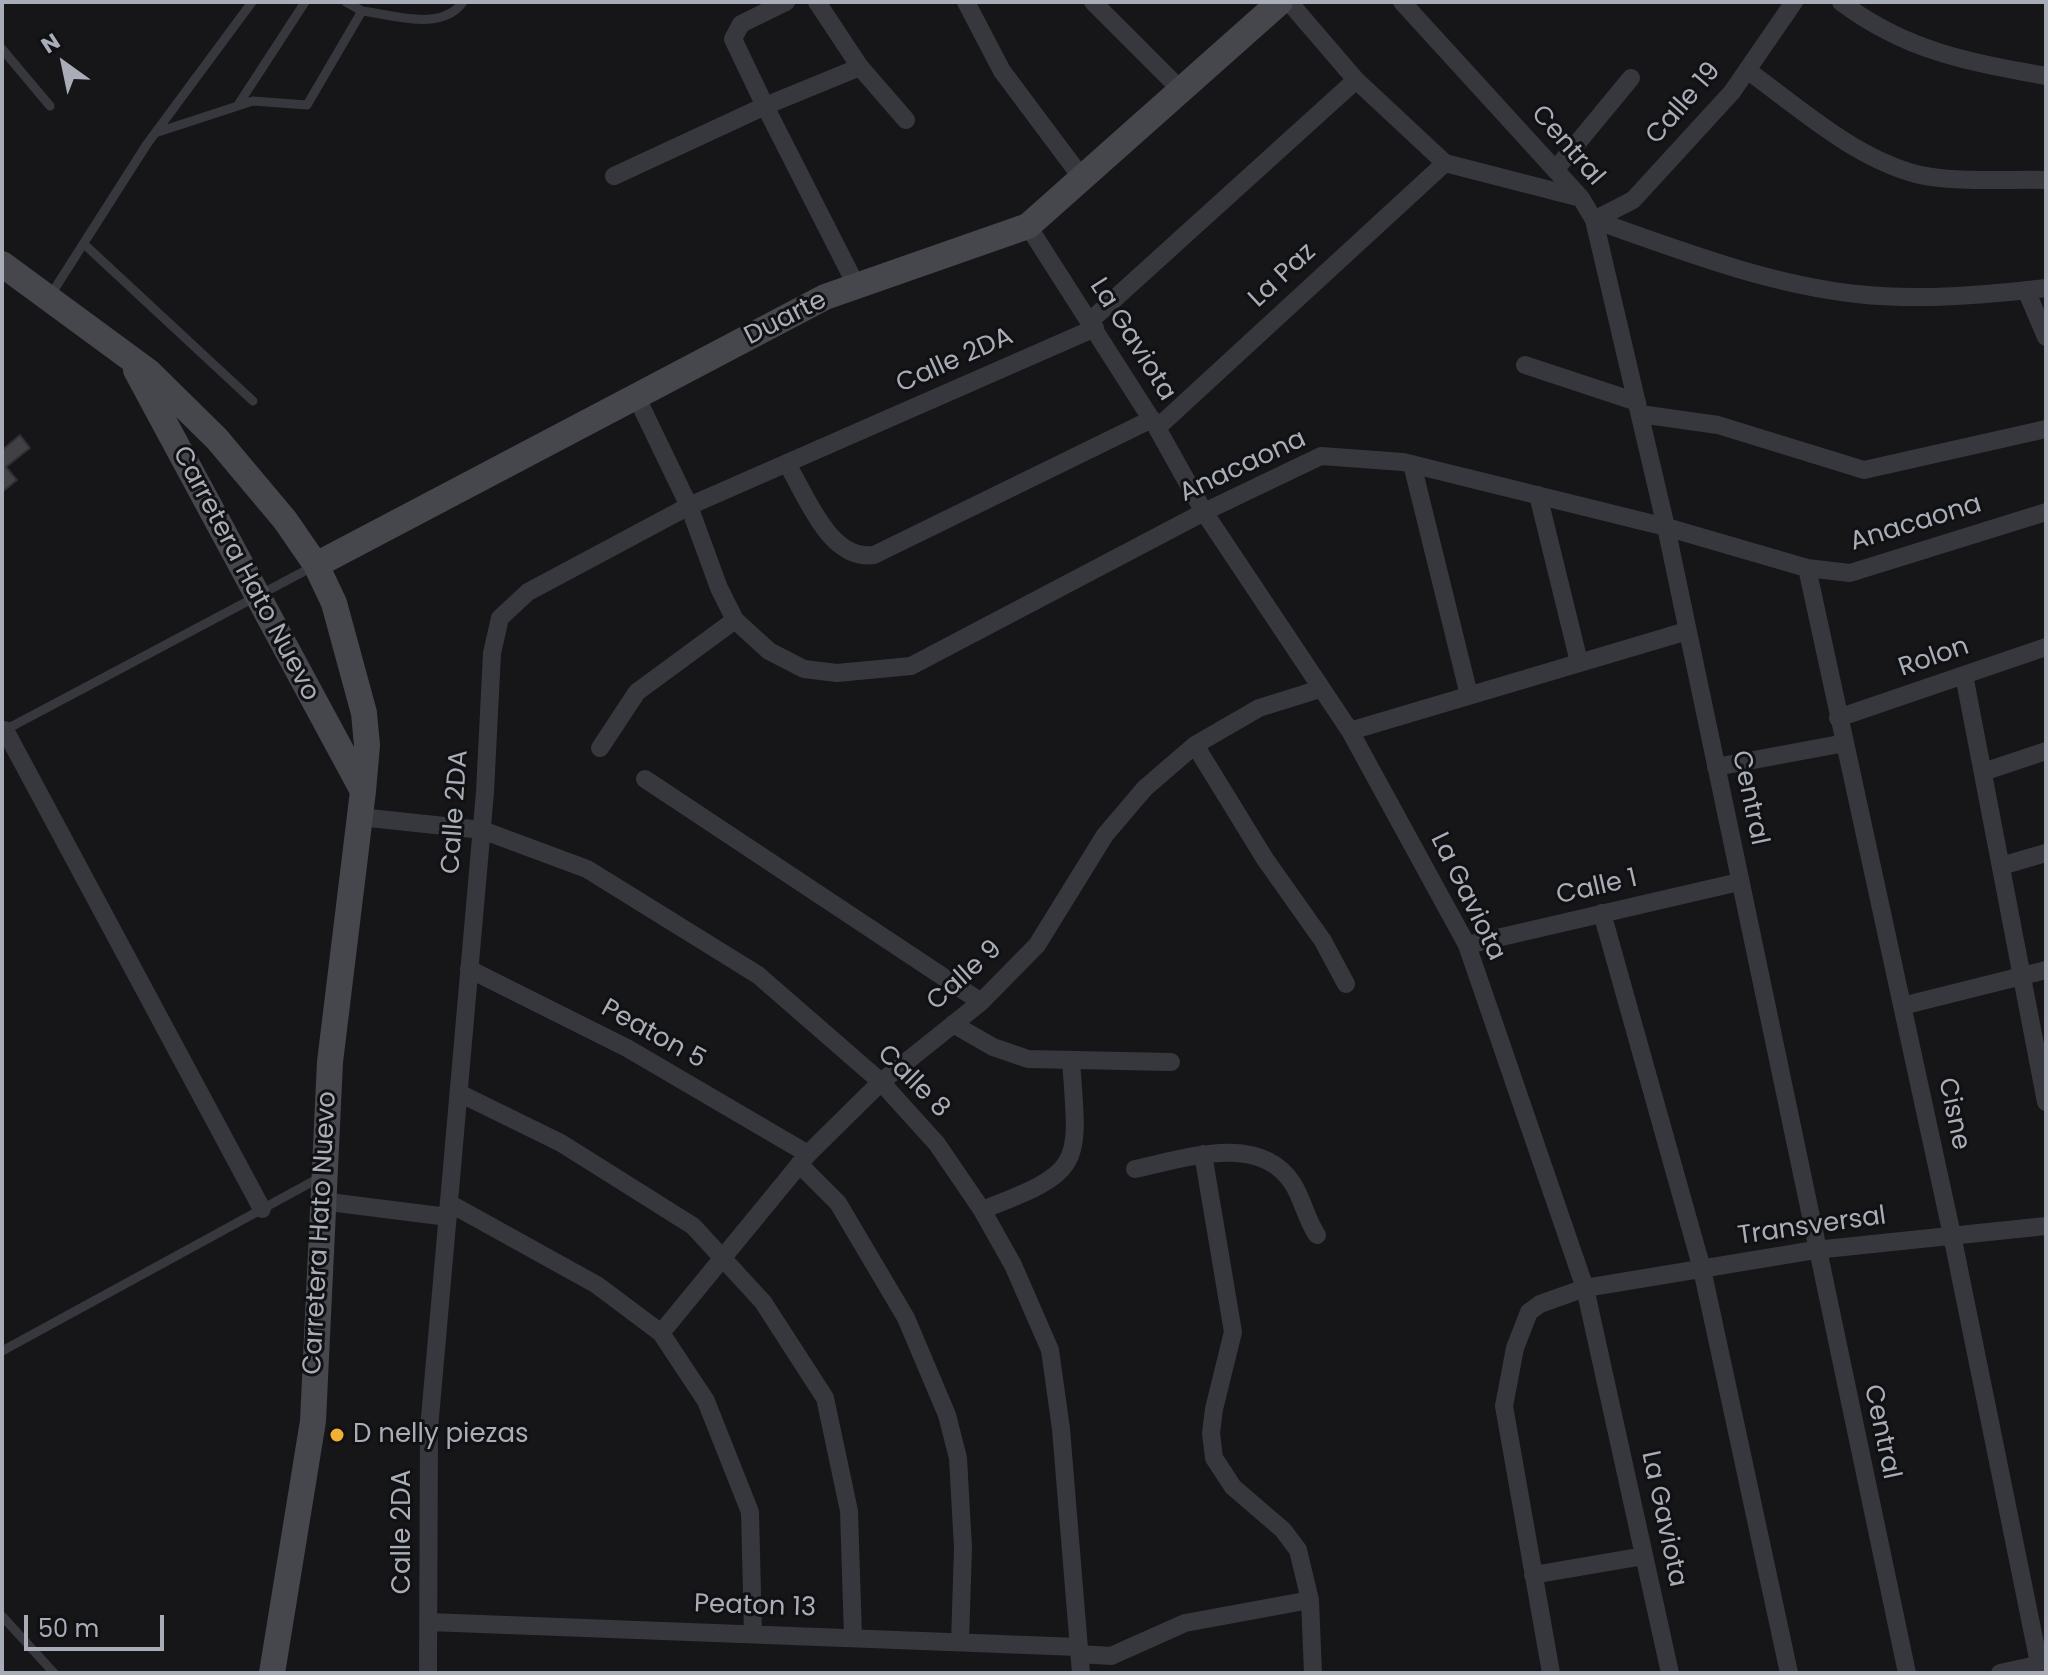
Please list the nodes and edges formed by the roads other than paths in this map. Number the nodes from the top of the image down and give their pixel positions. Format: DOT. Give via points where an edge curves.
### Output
graph roads {
  1 [pos="252,2"];
  2 [pos="305,2"];
  3 [pos="346,2"];
  4 [pos="463,2"];
  5 [pos="786,2"];
  6 [pos="817,2"];
  7 [pos="966,2"];
  8 [pos="1093,2"];
  9 [pos="1280,2"];
  10 [pos="1289,2"];
  11 [pos="1402,2"];
  12 [pos="1794,2"];
  13 [pos="1841,2"];
  14 [pos="362,11"];
  15 [pos="2,49"];
  16 [pos="860,67"];
  17 [pos="1747,70"];
  18 [pos="2046,76"];
  19 [pos="1631,78"];
  20 [pos="1356,80"];
  21 [pos="1180,89"];
  22 [pos="238,105"];
  23 [pos="50,106"];
  24 [pos="765,106"];
  25 [pos="906,120"];
  26 [pos="156,133"];
  27 [pos="1445,163"];
  28 [pos="1555,170"];
  29 [pos="614,176"];
  30 [pos="1082,178"];
  31 [pos="2046,180"];
  32 [pos="1581,198"];
  33 [pos="1594,220"];
  34 [pos="1028,226"];
  35 [pos="84,244"];
  36 [pos="2,264"];
  37 [pos="856,285"];
  38 [pos="2046,288"];
  39 [pos="2026,290"];
  40 [pos="48,299"];
  41 [pos="1092,324"];
  42 [pos="2046,337"];
  43 [pos="129,357"];
  44 [pos="1525,365"];
  45 [pos="636,396"];
  46 [pos="253,401"];
  47 [pos="1639,408"];
  48 [pos="1154,424"];
  49 [pos="2046,429"];
  50 [pos="787,464"];
  51 [pos="1412,464"];
  52 [pos="1538,495"];
  53 [pos="689,506"];
  54 [pos="1204,512"];
  55 [pos="2046,512"];
  56 [pos="1666,527"];
  57 [pos="316,565"];
  58 [pos="1807,568"];
  59 [pos="257,597"];
  60 [pos="735,620"];
  61 [pos="1687,631"];
  62 [pos="2046,647"];
  63 [pos="1579,662"];
  64 [pos="1964,675"];
  65 [pos="1320,689"];
  66 [pos="1469,695"];
  67 [pos="1838,718"];
  68 [pos="3,730"];
  69 [pos="1350,731"];
  70 [pos="1845,743"];
  71 [pos="1195,745"];
  72 [pos="600,748"];
  73 [pos="2046,751"];
  74 [pos="1716,767"];
  75 [pos="1983,772"];
  76 [pos="645,779"];
  77 [pos="361,804"];
  78 [pos="482,830"];
  79 [pos="2046,853"];
  80 [pos="2001,866"];
  81 [pos="1739,882"];
  82 [pos="1602,913"];
  83 [pos="1467,945"];
  84 [pos="469,969"];
  85 [pos="2046,970"];
  86 [pos="2022,976"];
  87 [pos="1346,984"];
  88 [pos="981,1002"];
  89 [pos="1902,1006"];
  90 [pos="953,1024"];
  91 [pos="1071,1061"];
  92 [pos="1171,1062"];
  93 [pos="881,1082"];
  94 [pos="459,1093"];
  95 [pos="2046,1098"];
  96 [pos="1203,1154"];
  97 [pos="804,1159"];
  98 [pos="1135,1169"];
  99 [pos="322,1189"];
  100 [pos="262,1209"];
  101 [pos="448,1210"];
  102 [pos="982,1210"];
  103 [pos="2046,1226"];
  104 [pos="1317,1235"];
  105 [pos="1952,1235"];
  106 [pos="1815,1250"];
  107 [pos="724,1259"];
  108 [pos="1702,1269"];
  109 [pos="1585,1288"];
  110 [pos="661,1333"];
  111 [pos="2,1351"];
  112 [pos="1644,1556"];
  113 [pos="1533,1575"];
  114 [pos="1310,1600"];
  115 [pos="2,1616"];
  116 [pos="429,1622"];
  117 [pos="753,1633"];
  118 [pos="853,1637"];
  119 [pos="960,1642"];
  120 [pos="1078,1650"];
  121 [pos="2042,1667"];
  122 [pos="54,1673"];
  123 [pos="272,1673"];
  124 [pos="428,1673"];
  125 [pos="1081,1673"];
  126 [pos="1313,1673"];
  127 [pos="1551,1673"];
  128 [pos="1670,1673"];
  129 [pos="1789,1673"];
  130 [pos="1907,1673"];
  131 [pos="2000,1673"];
  1 -- 26 [label="lane"];
  2 -- 22 [label="lane"];
  3 -- 14 [label="lane"];
  4 -- 14 [label="lane" via="453,15 437,21"];
  5 -- 24 [label="street" via="741,24 733,39"];
  6 -- 16 [label="street"];
  7 -- 30 [label="street" via="1002,71"];
  8 -- 21 [label="street"];
  9 -- 21 [label="main road, Duarte"];
  10 -- 20 [label="street"];
  11 -- 28 [label="street, Central"];
  12 -- 17 [label="street, Calle 19"];
  13 -- 18 [label="street" via="1943,57"];
  14 -- 22 [label="lane" via="307,105"];
  15 -- 23 [label="lane"];
  16 -- 24 [label="street"];
  16 -- 25 [label="street"];
  17 -- 31 [label="street" via="1821,124 1917,174"];
  17 -- 33 [label="street, Calle 19" via="1633,200"];
  19 -- 28 [label="street"];
  20 -- 27 [label="street"];
  20 -- 41 [label="street, Calle 2DA"];
  21 -- 30 [label="main road, Duarte"];
  22 -- 26 [label="lane"];
  24 -- 29 [label="street"];
  24 -- 37 [label="street"];
  26 -- 35 [label="lane"];
  27 -- 32 [label="street"];
  27 -- 48 [label="street, La Paz"];
  28 -- 32 [label="street, Central"];
  30 -- 34 [label="main road, Duarte"];
  32 -- 33 [label="street, Central"];
  33 -- 39 [label="street" via="1727,267 1858,294"];
  33 -- 47 [label="street, Central"];
  34 -- 37 [label="main road, Duarte"];
  34 -- 41 [label="street, La Gaviota"];
  35 -- 40 [label="lane"];
  35 -- 46 [label="lane"];
  36 -- 40 [label="main road, Carretera Hato Nuevo"];
  37 -- 45 [label="main road, Duarte"];
  38 -- 39 [label="street"];
  39 -- 42 [label="street"];
  40 -- 43 [label="main road, Carretera Hato Nuevo"];
  41 -- 48 [label="street, La Gaviota"];
  41 -- 50 [label="street, Calle 2DA"];
  43 -- 57 [label="main road, Carretera Hato Nuevo" via="217,439"];
  43 -- 59 [label="main road, Carretera Hato Nuevo"];
  44 -- 47 [label="street"];
  45 -- 53 [label="street, Anacaona"];
  45 -- 57 [label="main road, Duarte"];
  47 -- 49 [label="street" via="1718,425 1864,470"];
  47 -- 56 [label="street, Central"];
  48 -- 50 [label="street, La Paz" via="874,555 859,557 837,546"];
  48 -- 54 [label="street, La Gaviota"];
  50 -- 53 [label="street, Calle 2DA"];
  51 -- 52 [label="street, Anacaona"];
  51 -- 54 [label="street, Anacaona" via="1321,456"];
  51 -- 66 [label="street"];
  52 -- 56 [label="street, Anacaona"];
  52 -- 63 [label="street"];
  53 -- 60 [label="street, Anacaona"];
  53 -- 78 [label="street, Calle 2DA" via="528,592 500,618 492,653"];
  54 -- 60 [label="street, Anacaona" via="911,666 874,672 804,669 769,651"];
  54 -- 65 [label="street, La Gaviota"];
  55 -- 58 [label="street, Anacaona" via="1850,573"];
  56 -- 58 [label="street, Anacaona"];
  56 -- 61 [label="street, Central"];
  57 -- 59 [label="lane, Duarte"];
  57 -- 77 [label="main road, Carretera Hato Nuevo" via="348,647 364,713 367,745"];
  58 -- 67 [label="street, Cisne"];
  59 -- 68 [label="lane, Duarte"];
  59 -- 77 [label="main road, Carretera Hato Nuevo"];
  60 -- 72 [label="street" via="637,692"];
  61 -- 63 [label="street"];
  61 -- 74 [label="street, Central"];
  62 -- 64 [label="street, Rolon"];
  63 -- 66 [label="street"];
  64 -- 67 [label="street, Rolon"];
  64 -- 75 [label="street"];
  65 -- 69 [label="street, La Gaviota"];
  65 -- 71 [label="street, Calle 9" via="1259,708"];
  66 -- 69 [label="street"];
  67 -- 70 [label="street, Cisne"];
  68 -- 100 [label="street"];
  69 -- 83 [label="street, La Gaviota"];
  70 -- 74 [label="street"];
  70 -- 89 [label="street, Cisne"];
  71 -- 87 [label="street"];
  71 -- 88 [label="street, Calle 9" via="1127,808 1037,945"];
  73 -- 75 [label="street"];
  74 -- 81 [label="street, Central"];
  75 -- 80 [label="street"];
  76 -- 88 [label="street"];
  77 -- 78 [label="street, Calle 8"];
  77 -- 99 [label="main road, Carretera Hato Nuevo" via="330,1062"];
  78 -- 84 [label="street, Calle 2DA"];
  78 -- 93 [label="street, Calle 8" via="587,869 710,943 758,975"];
  79 -- 80 [label="street"];
  80 -- 86 [label="street"];
  81 -- 82 [label="street, Calle 1"];
  81 -- 106 [label="street, Central"];
  82 -- 83 [label="street, Calle 1"];
  82 -- 108 [label="street"];
  83 -- 109 [label="street, La Gaviota"];
  84 -- 94 [label="street, Calle 2DA"];
  84 -- 97 [label="street, Peaton 5" via="627,1048"];
  85 -- 86 [label="street"];
  86 -- 89 [label="street"];
  86 -- 95 [label="street"];
  88 -- 90 [label="street, Calle 9"];
  89 -- 105 [label="street, Cisne"];
  90 -- 91 [label="street" via="1018,1057"];
  90 -- 93 [label="street, Calle 9"];
  91 -- 92 [label="street"];
  91 -- 102 [label="street" via="1076,1132 1063,1171 1036,1190"];
  93 -- 97 [label="street, Calle 9"];
  93 -- 102 [label="street, Calle 8" via="937,1144"];
  94 -- 101 [label="street, Calle 2DA"];
  94 -- 107 [label="street" via="561,1143 693,1226"];
  96 -- 98 [label="street"];
  96 -- 104 [label="street" via="1240,1153 1269,1161 1292,1182"];
  96 -- 114 [label="street" via="1233,1332 1214,1409 1214,1458 1233,1487 1298,1550"];
  97 -- 107 [label="street, Calle 9"];
  97 -- 119 [label="street, Peaton 5" via="838,1203 906,1318 947,1415 958,1458 963,1533"];
  99 -- 100 [label="lane"];
  99 -- 101 [label="street"];
  99 -- 123 [label="main road, Carretera Hato Nuevo" via="313,1421"];
  100 -- 111 [label="lane"];
  101 -- 110 [label="street" via="597,1285"];
  101 -- 116 [label="street, Calle 2DA" via="429,1429"];
  102 -- 120 [label="street, Calle 8" via="1050,1350"];
  103 -- 105 [label="street, Transversal"];
  105 -- 106 [label="street, Transversal"];
  105 -- 121 [label="street, Cisne"];
  106 -- 108 [label="street, Transversal"];
  106 -- 130 [label="street, Central"];
  107 -- 110 [label="street, Calle 9"];
  107 -- 118 [label="street" via="763,1302 825,1398 849,1511"];
  108 -- 109 [label="street, Transversal"];
  108 -- 129 [label="street"];
  109 -- 112 [label="street, La Gaviota"];
  109 -- 113 [label="street, Transversal" via="1529,1312 1506,1388 1506,1432"];
  110 -- 117 [label="street" via="706,1401 750,1512"];
  112 -- 113 [label="street"];
  112 -- 128 [label="street, La Gaviota"];
  113 -- 127 [label="street, Transversal"];
  114 -- 120 [label="street, Peaton 13" via="1185,1623 1111,1656"];
  114 -- 126 [label="street"];
  115 -- 122 [label="lane"];
  116 -- 117 [label="street, Peaton 13"];
  116 -- 124 [label="street, Calle 2DA"];
  117 -- 118 [label="street, Peaton 13"];
  118 -- 119 [label="street, Peaton 13"];
  119 -- 120 [label="street, Peaton 13"];
  120 -- 125 [label="street, Calle 8"];
  121 -- 131 [label="street"];
}
